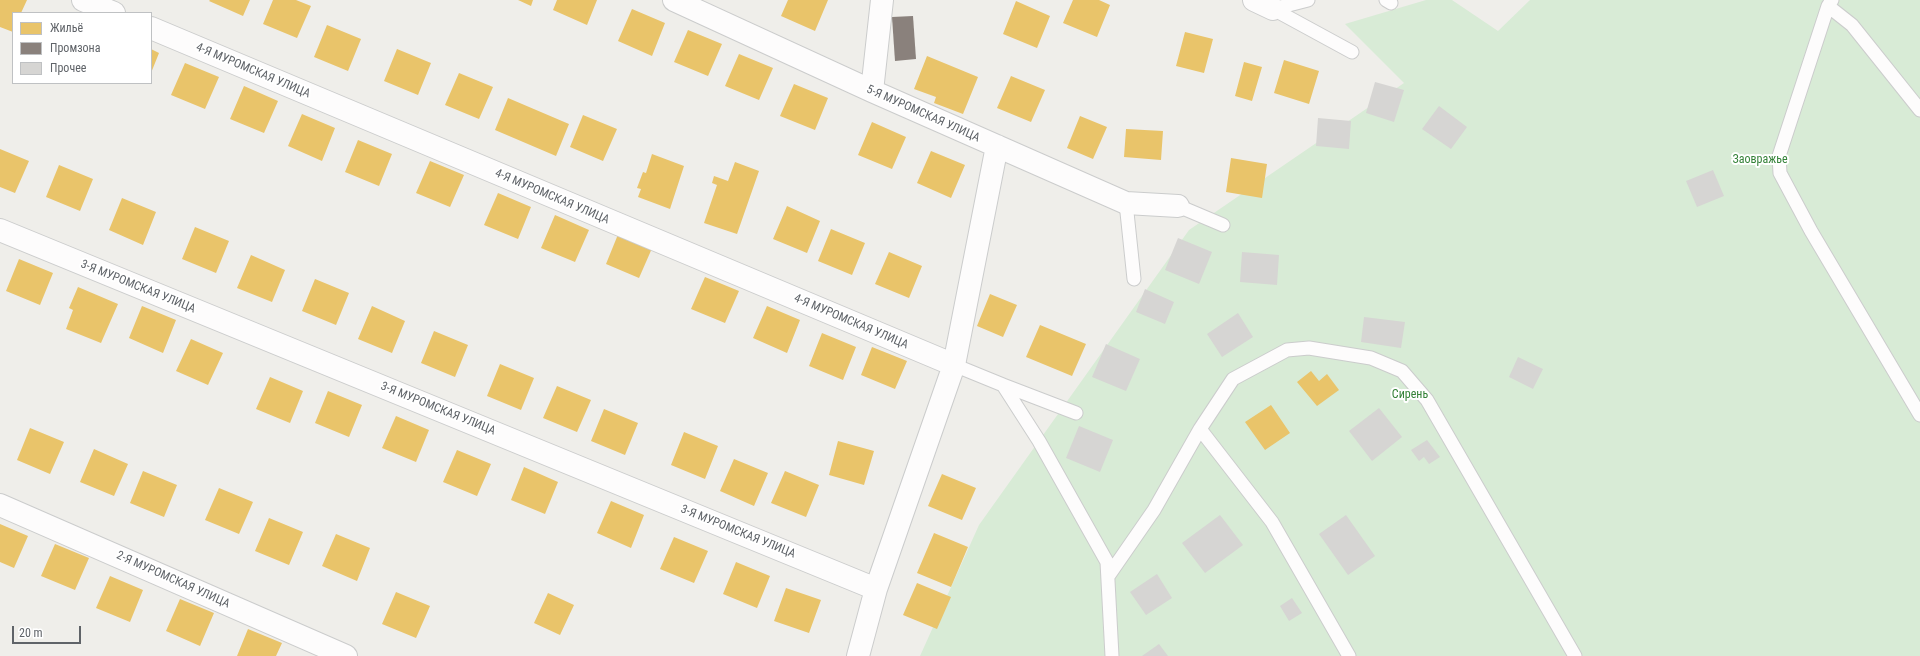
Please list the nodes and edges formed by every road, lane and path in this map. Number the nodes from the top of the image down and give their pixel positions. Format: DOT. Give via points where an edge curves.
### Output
graph roads {
  1 [pos="83,0"];
  2 [pos="674,0"];
  3 [pos="882,0"];
  4 [pos="1308,0"];
  5 [pos="1830,3"];
  6 [pos="1264,4"];
  7 [pos="112,12"];
  8 [pos="152,28"];
  9 [pos="1352,52"];
  10 [pos="872,91"];
  11 [pos="1920,110"];
  12 [pos="997,146"];
  13 [pos="1126,203"];
  14 [pos="1178,206"];
  15 [pos="1223,225"];
  16 [pos="0,230"];
  17 [pos="1134,280"];
  18 [pos="954,365"];
  19 [pos="1003,386"];
  20 [pos="1076,413"];
  21 [pos="1920,415"];
  22 [pos="1200,429"];
  23 [pos="0,505"];
  24 [pos="1109,575"];
  25 [pos="876,589"];
  26 [pos="346,656"];
  27 [pos="858,656"];
  28 [pos="1112,656"];
  29 [pos="1349,656"];
  30 [pos="1575,656"];
  1 -- 7 [label="street"];
  2 -- 10 [label="street, 5-Я МУРОМСКАЯ УЛИЦА"];
  3 -- 10 [label="street"];
  4 -- 6 [label="lane"];
  5 -- 11 [label="lane" via="1852,25"];
  5 -- 21 [label="lane" via="1779,156 1780,174"];
  6 -- 9 [label="lane"];
  8 -- 18 [label="street, 4-Я МУРОМСКАЯ УЛИЦА"];
  10 -- 12 [label="street, 5-Я МУРОМСКАЯ УЛИЦА"];
  12 -- 13 [label="street, 5-Я МУРОМСКАЯ УЛИЦА"];
  12 -- 18 [label="street"];
  13 -- 14 [label="street, 5-Я МУРОМСКАЯ УЛИЦА"];
  13 -- 17 [label="lane"];
  14 -- 15 [label="lane"];
  16 -- 25 [label="street, 3-Я МУРОМСКАЯ УЛИЦА"];
  18 -- 19 [label="lane"];
  18 -- 25 [label="street"];
  19 -- 20 [label="lane"];
  19 -- 24 [label="lane" via="1039,441 1107,562"];
  22 -- 24 [label="lane" via="1154,510"];
  22 -- 29 [label="lane" via="1272,522"];
  22 -- 30 [label="lane" via="1234,378 1287,350 1310,348 1371,358 1402,371 1426,400"];
  23 -- 26 [label="street, 2-Я МУРОМСКАЯ УЛИЦА"];
  24 -- 28 [label="lane"];
  25 -- 27 [label="street"];
}
